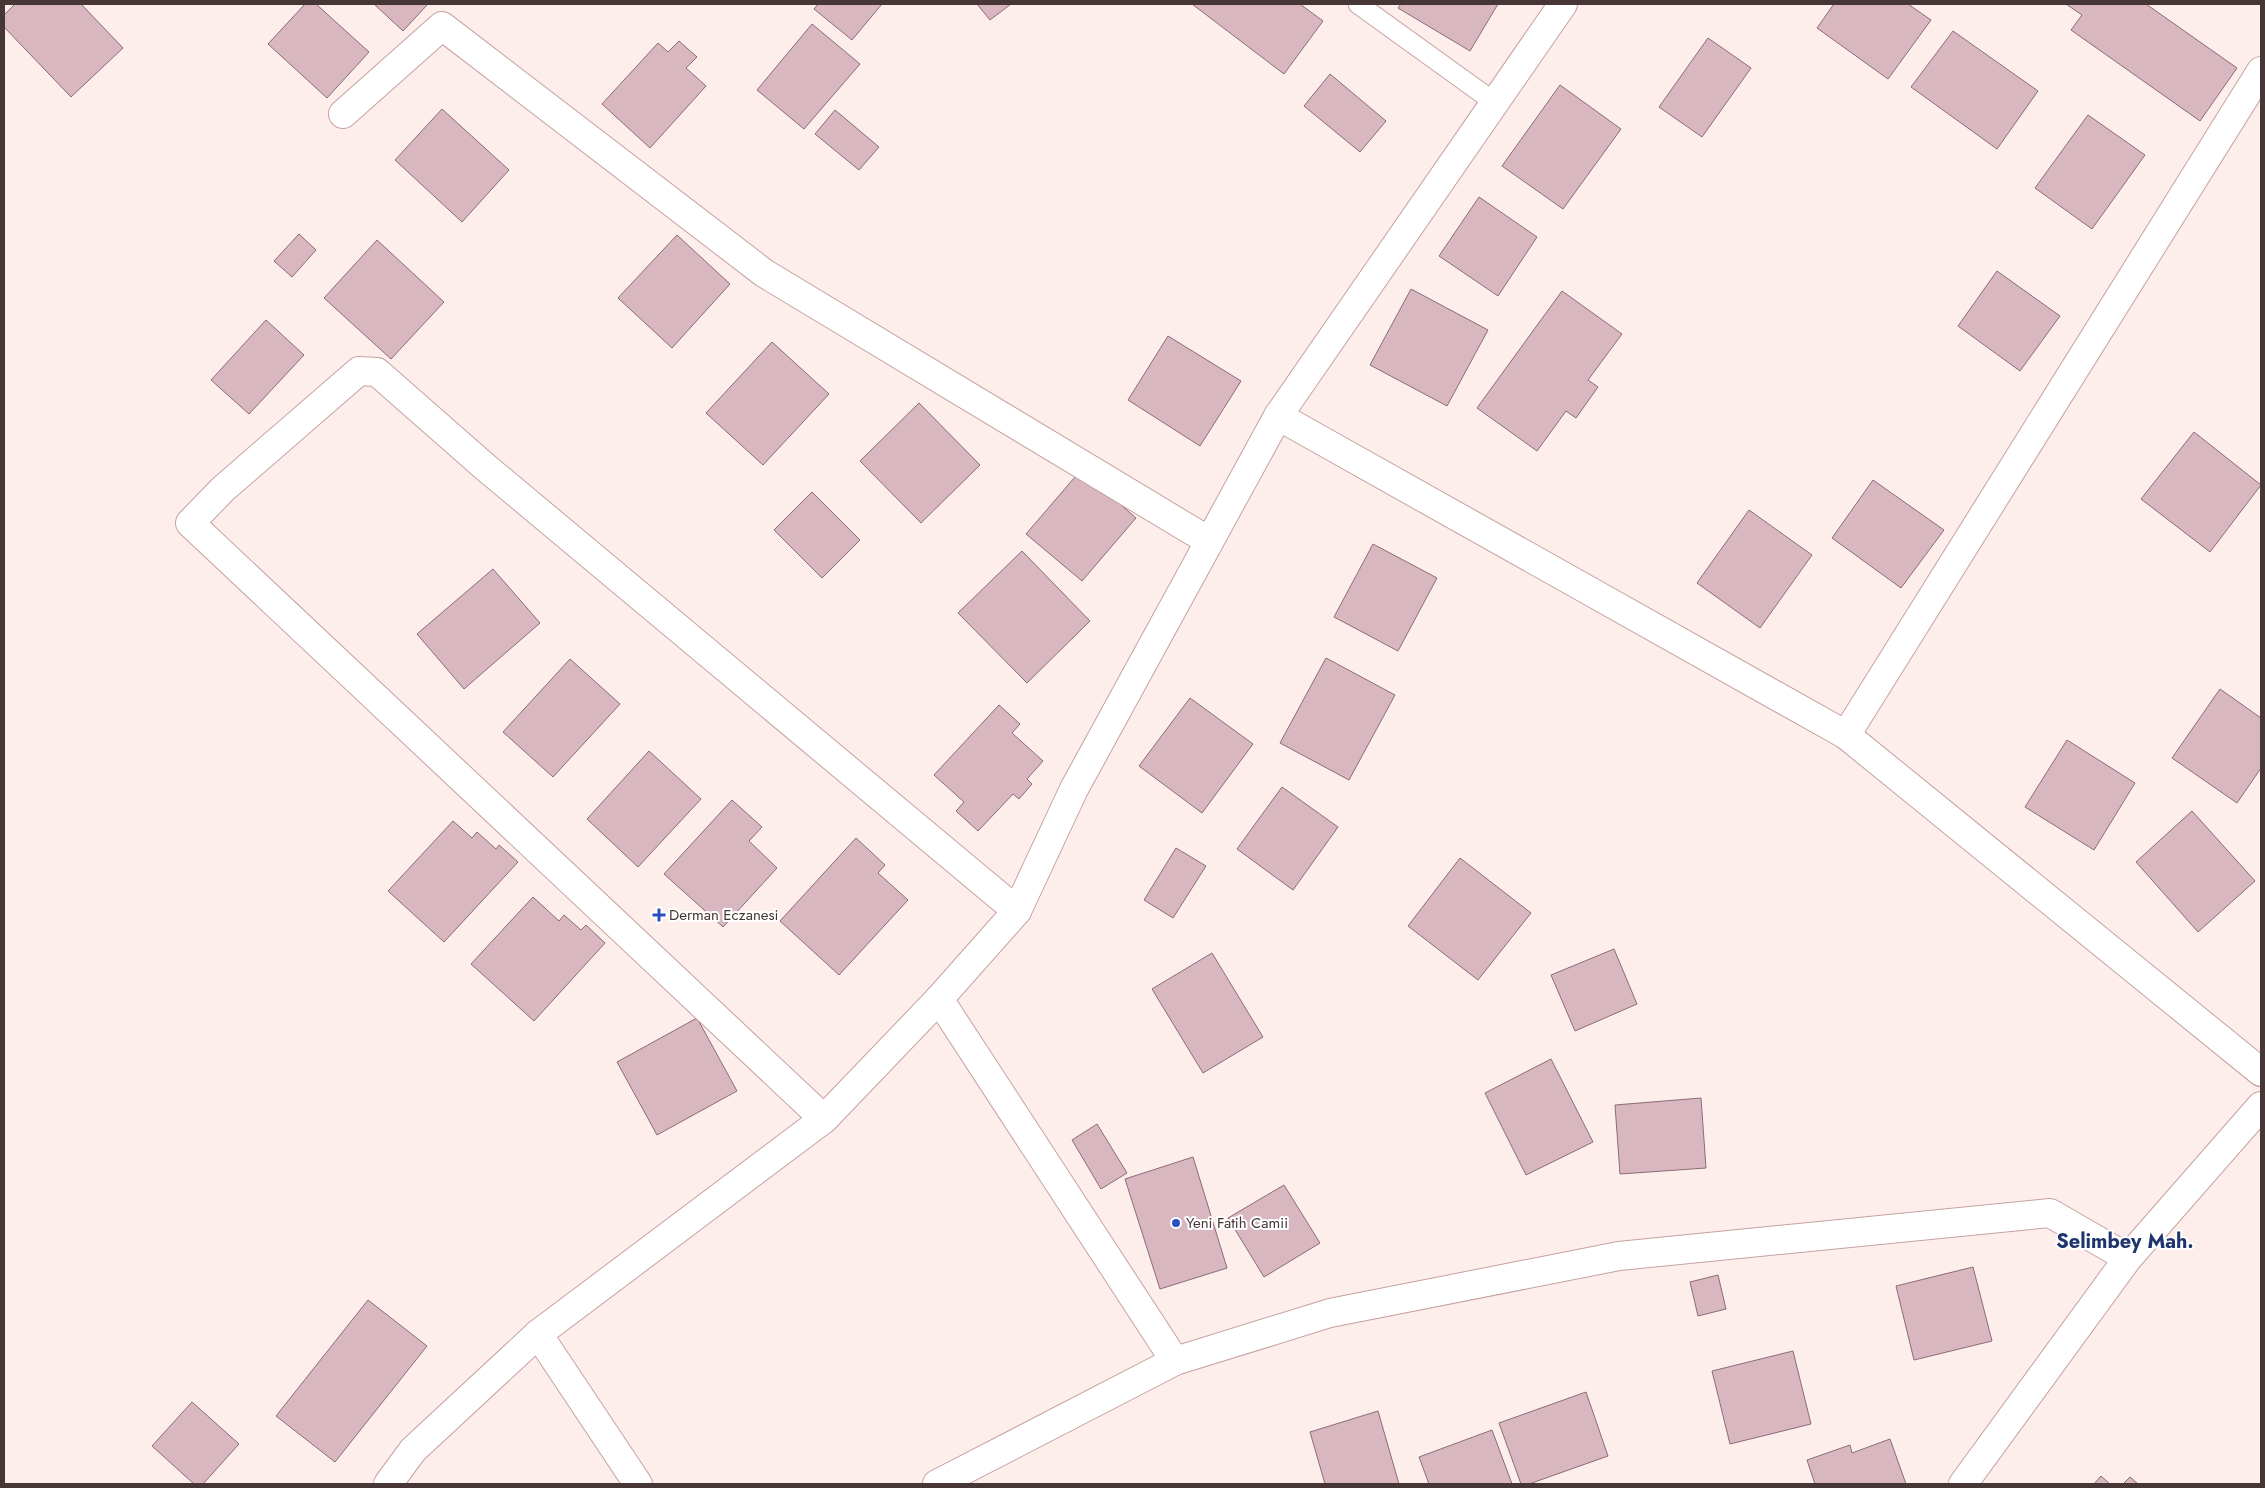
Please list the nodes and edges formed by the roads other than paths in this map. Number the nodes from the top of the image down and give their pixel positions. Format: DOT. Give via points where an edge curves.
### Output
graph roads {
  1 [pos="1358,4"];
  2 [pos="1563,4"];
  3 [pos="2261,71"];
  4 [pos="1494,102"];
  5 [pos="343,114"];
  6 [pos="1278,416"];
  7 [pos="1210,541"];
  8 [pos="1846,735"];
  9 [pos="1017,911"];
  10 [pos="939,999"];
  11 [pos="2261,1072"];
  12 [pos="2261,1106"];
  13 [pos="824,1120"];
  14 [pos="2128,1258"];
  15 [pos="538,1334"];
  16 [pos="1175,1361"];
  17 [pos="388,1484"];
  18 [pos="638,1484"];
  19 [pos="937,1484"];
  20 [pos="1963,1484"];
  1 -- 4 [label="lane"];
  2 -- 4 [label="street"];
  3 -- 8 [label="street"];
  4 -- 6 [label="street"];
  5 -- 7 [label="street" via="442,26 764,273"];
  6 -- 7 [label="street"];
  6 -- 8 [label="street"];
  7 -- 9 [label="street" via="1074,789"];
  8 -- 11 [label="street"];
  9 -- 10 [label="street"];
  9 -- 13 [label="street" via="484,466 377,372 359,371 223,489 190,523"];
  10 -- 13 [label="street"];
  10 -- 16 [label="street"];
  12 -- 14 [label="street"];
  13 -- 15 [label="street"];
  14 -- 16 [label="street" via="2050,1213 1618,1256 1330,1313"];
  14 -- 20 [label="street"];
  15 -- 17 [label="street" via="412,1450"];
  15 -- 18 [label="street"];
  16 -- 19 [label="street"];
}
